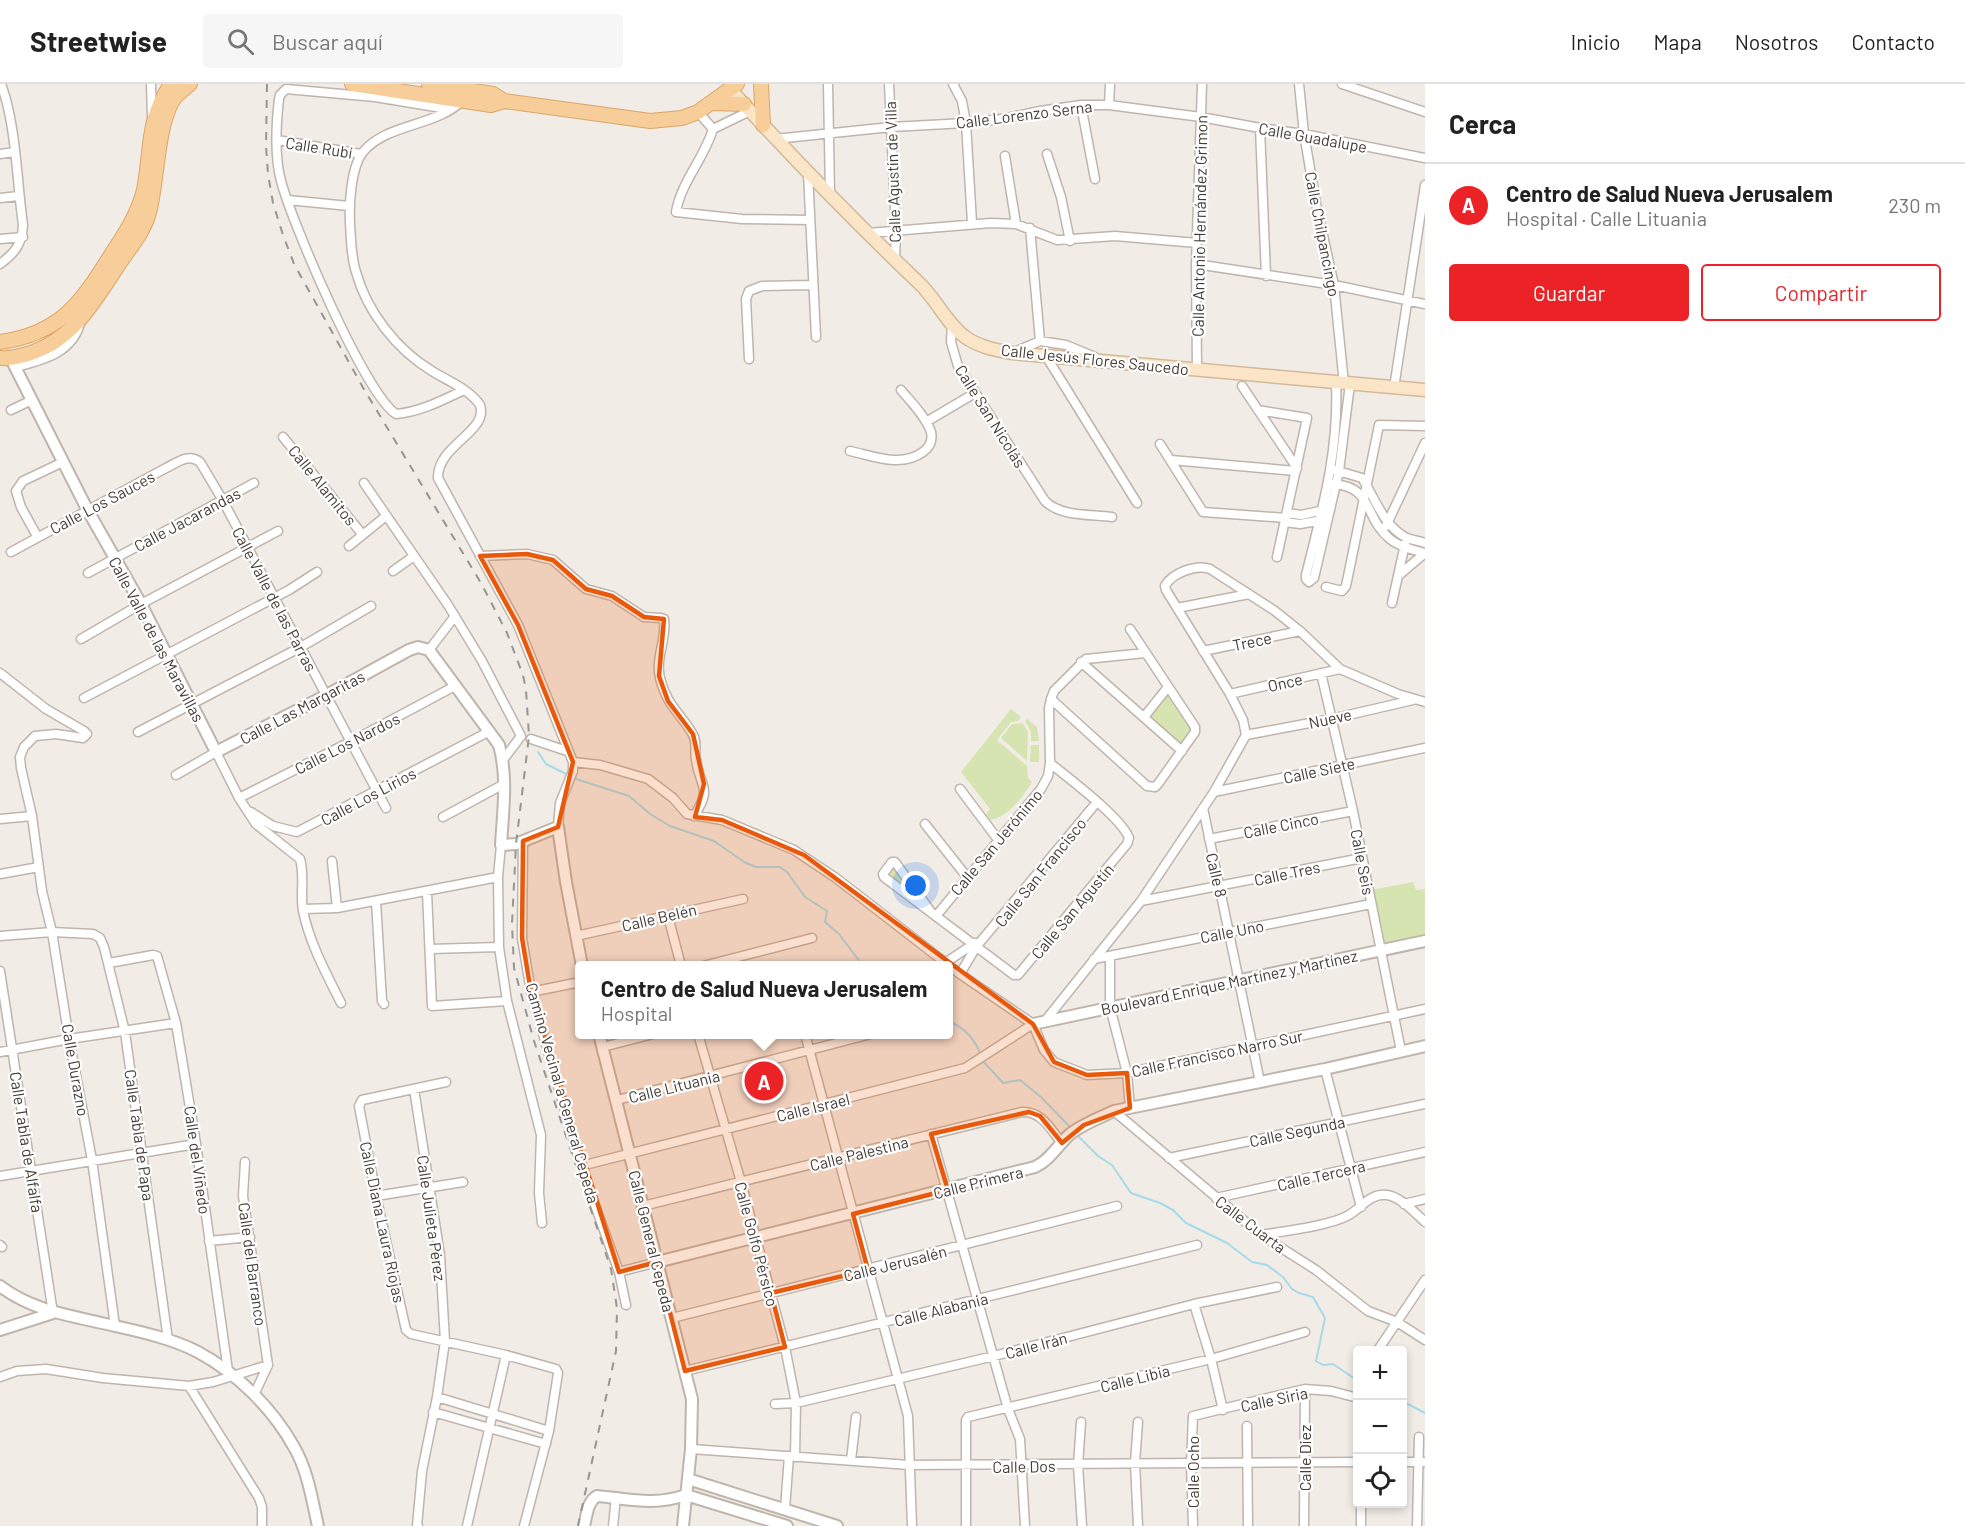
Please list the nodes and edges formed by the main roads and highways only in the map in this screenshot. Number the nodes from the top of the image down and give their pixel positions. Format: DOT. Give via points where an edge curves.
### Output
graph roads {
  1 [pos="159,84"];
  2 [pos="166,84"];
  3 [pos="171,84"];
  4 [pos="190,84"];
  5 [pos="352,84"];
  6 [pos="391,84"];
  7 [pos="428,84"];
  8 [pos="716,84"];
  9 [pos="761,84"];
  10 [pos="377,85"];
  11 [pos="731,86"];
  12 [pos="463,96"];
  13 [pos="438,97"];
  14 [pos="705,107"];
  15 [pos="747,107"];
  16 [pos="763,125"];
  17 [pos="80,302"];
  18 [pos="0,342"];
  19 [pos="7,358"];
  20 [pos="1425,390"];
  1 -- 2 [label="main road"];
  3 -- 17 [label="main road" via="152,126 138,209"];
  4 -- 19 [label="main road" via="175,97 169,109 153,199 138,237 82,320 38,350"];
  5 -- 10 [label="main road"];
  6 -- 7 [label="main road"];
  7 -- 12 [label="main road"];
  7 -- 13 [label="main road"];
  8 -- 14 [label="main road"];
  9 -- 16 [label="main road"];
  10 -- 13 [label="main road"];
  11 -- 14 [label="main road"];
  11 -- 15 [label="main road, Calle Jesús Flores Saucedo"];
  12 -- 13 [label="main road"];
  12 -- 14 [label="main road" via="493,94 504,101 650,121 682,118"];
  14 -- 15 [label="main road"];
  15 -- 16 [label="main road, Calle Jesús Flores Saucedo"];
  16 -- 20 [label="main road, Calle Jesús Flores Saucedo" via="920,284 952,326 974,343 1012,353"];
  17 -- 18 [label="main road" via="49,327 17,340"];
  17 -- 19 [label="main road" via="66,323"];
}
